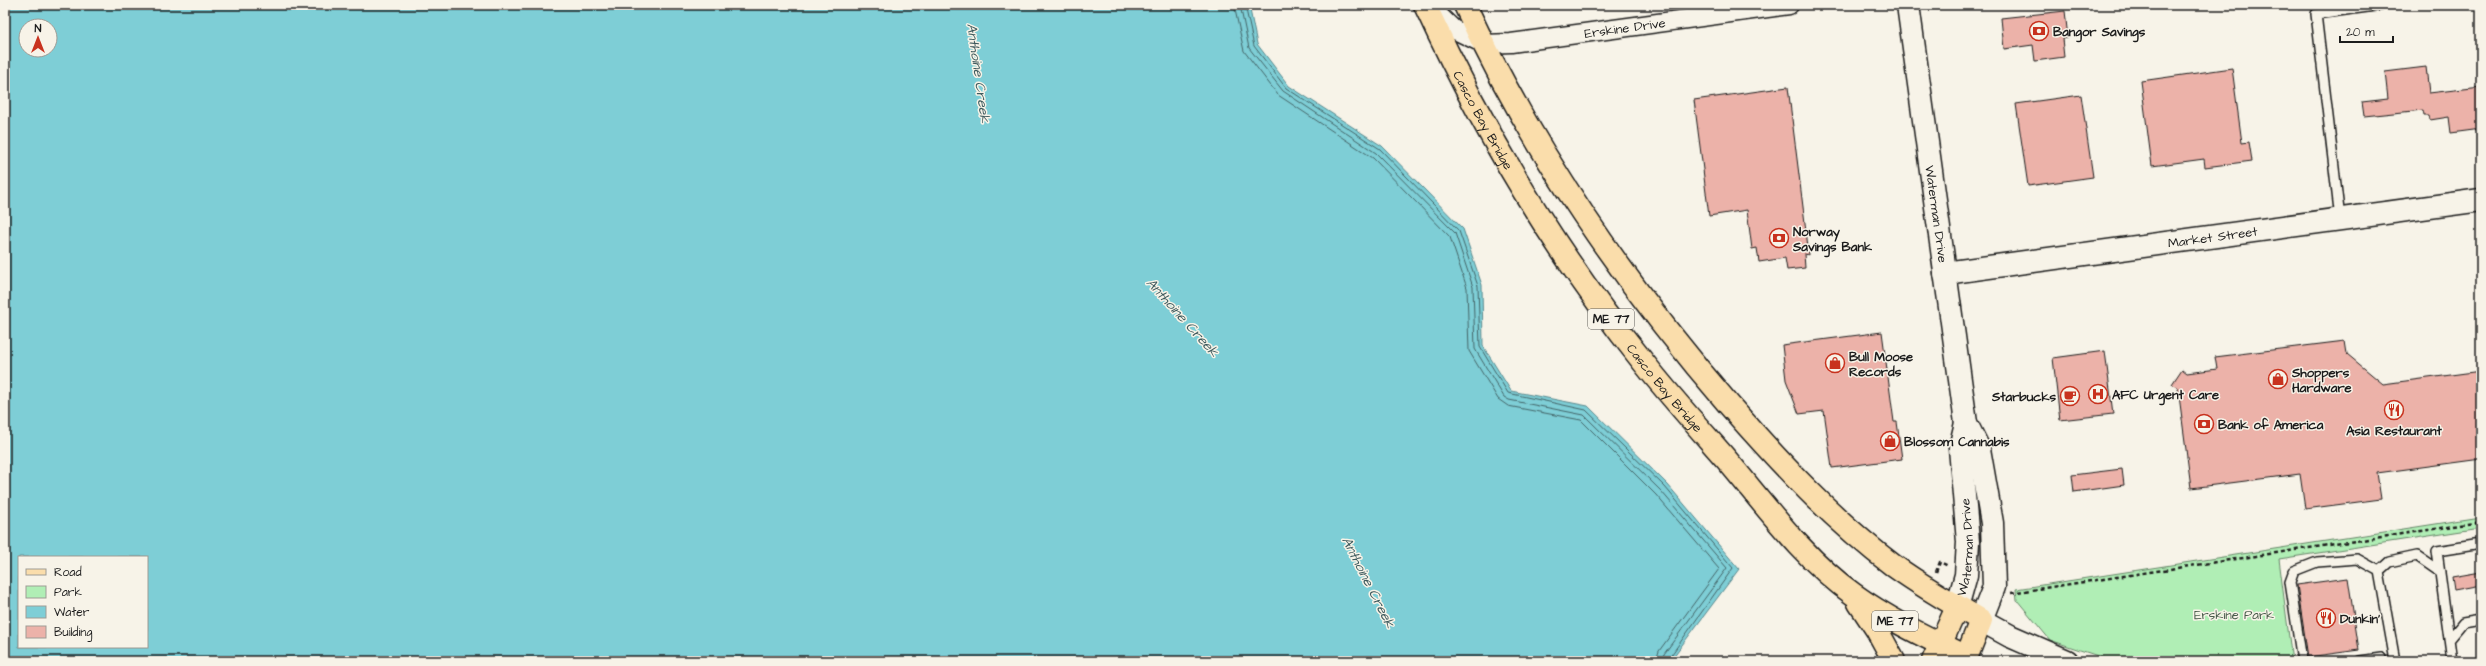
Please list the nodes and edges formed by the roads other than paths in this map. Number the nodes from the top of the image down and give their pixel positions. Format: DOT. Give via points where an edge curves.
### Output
graph roads {
  1 [pos="1427,5"];
  2 [pos="1465,5"];
  3 [pos="1789,5"];
  4 [pos="1908,5"];
  5 [pos="2383,5"];
  6 [pos="1484,44"];
  7 [pos="2481,200"];
  8 [pos="2340,219"];
  9 [pos="1945,273"];
  10 [pos="1966,423"];
  11 [pos="2481,544"];
  12 [pos="2379,571"];
  13 [pos="2440,572"];
  14 [pos="1852,594"];
  15 [pos="1958,607"];
  16 [pos="1981,620"];
  17 [pos="2481,620"];
  18 [pos="2449,640"];
  19 [pos="1937,653"];
  20 [pos="1970,660"];
  21 [pos="1894,661"];
  22 [pos="2068,661"];
  23 [pos="2302,661"];
  24 [pos="2360,661"];
  25 [pos="2382,661"];
  26 [pos="2395,661"];
  27 [pos="2452,661"];
  1 -- 6 [label="street" via="1453,29"];
  1 -- 14 [label="main road, Casco Bay Bridge / ME 77" via="1476,108 1516,175 1610,319 1771,516"];
  2 -- 6 [label="main road, ME 77"];
  3 -- 6 [label="street, Erskine Drive" via="1511,43"];
  4 -- 9 [label="street, Waterman Drive"];
  5 -- 8 [label="lane" via="2316,14"];
  6 -- 15 [label="main road, ME 77" via="1520,112 1571,194 1658,319 1704,376 1790,472 1853,532 1894,565"];
  7 -- 8 [label="street, Market Street"];
  8 -- 9 [label="street, Market Street"];
  9 -- 10 [label="street, Waterman Drive"];
  10 -- 15 [label="street, Waterman Drive" via="1960,448 1968,542 1966,576"];
  10 -- 16 [label="street, Waterman Drive" via="1979,449 1992,523 1994,587"];
  11 -- 13 [label="lane" via="2437,551"];
  12 -- 13 [label="lane" via="2389,562 2417,556"];
  12 -- 23 [label="lane" via="2357,559 2317,562 2294,571 2290,582"];
  12 -- 26 [label="lane"];
  13 -- 18 [label="lane"];
  14 -- 19 [label="main road, Casco Bay Bridge / ME 77"];
  14 -- 21 [label="main road" via="1878,630"];
  15 -- 16 [label="main road, ME 77"];
  15 -- 19 [label="main road, Waterman Drive"];
  16 -- 20 [label="main road, Waterman Drive"];
  16 -- 22 [label="street, ME 77" via="2010,636"];
  17 -- 18 [label="lane" via="2463,623"];
  18 -- 27 [label="lane"];
  19 -- 20 [label="main road, ME 77"];
  24 -- 25 [label="lane" via="2381,658"];
}
